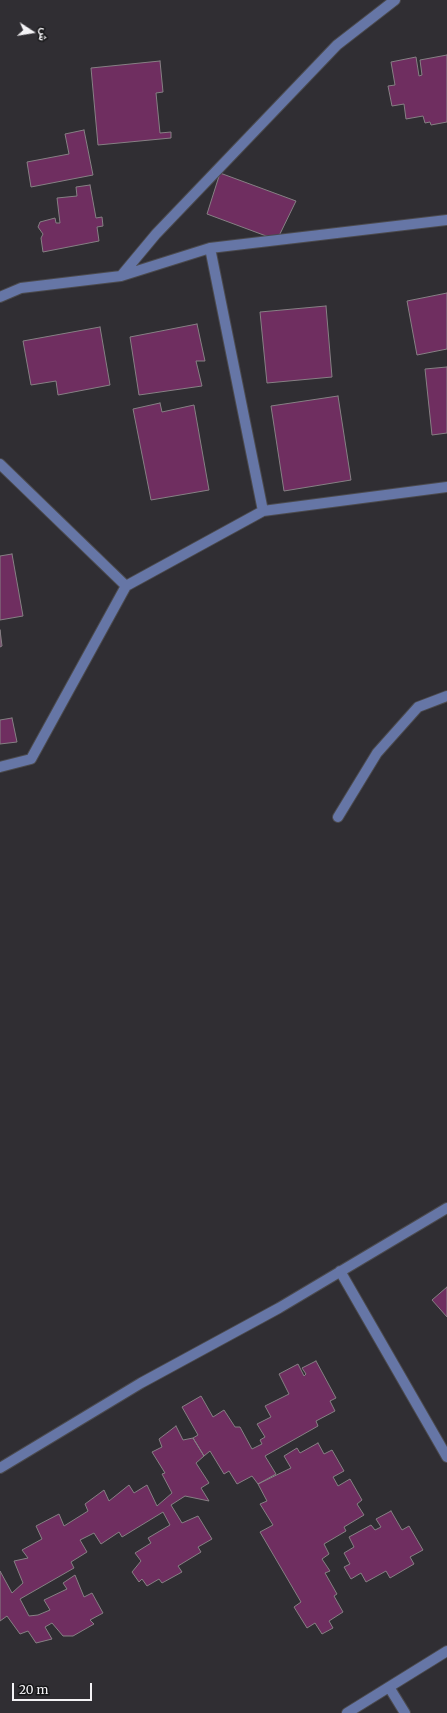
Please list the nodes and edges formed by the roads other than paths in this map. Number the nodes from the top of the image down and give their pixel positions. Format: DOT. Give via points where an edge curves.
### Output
graph roads {
  1 [pos="395,0"];
  2 [pos="447,220"];
  3 [pos="210,248"];
  4 [pos="121,276"];
  5 [pos="0,297"];
  6 [pos="0,464"];
  7 [pos="447,487"];
  8 [pos="263,511"];
  9 [pos="126,586"];
  10 [pos="447,696"];
  11 [pos="0,767"];
  12 [pos="338,817"];
  13 [pos="447,1208"];
  14 [pos="340,1271"];
  15 [pos="447,1457"];
  16 [pos="0,1468"];
  17 [pos="447,1651"];
  18 [pos="389,1687"];
  19 [pos="347,1713"];
  20 [pos="405,1713"];
  1 -- 4 [label="street" via="337,45 156,234"];
  2 -- 3 [label="street"];
  3 -- 4 [label="street"];
  3 -- 8 [label="street"];
  4 -- 5 [label="street" via="21,288"];
  6 -- 9 [label="street"];
  7 -- 8 [label="street"];
  8 -- 9 [label="street"];
  9 -- 11 [label="street" via="30,759"];
  10 -- 12 [label="street" via="418,707 376,753"];
  13 -- 14 [label="street"];
  14 -- 15 [label="street"];
  14 -- 16 [label="street" via="279,1308 141,1383"];
  17 -- 18 [label="street"];
  18 -- 19 [label="street"];
  18 -- 20 [label="street"];
}
